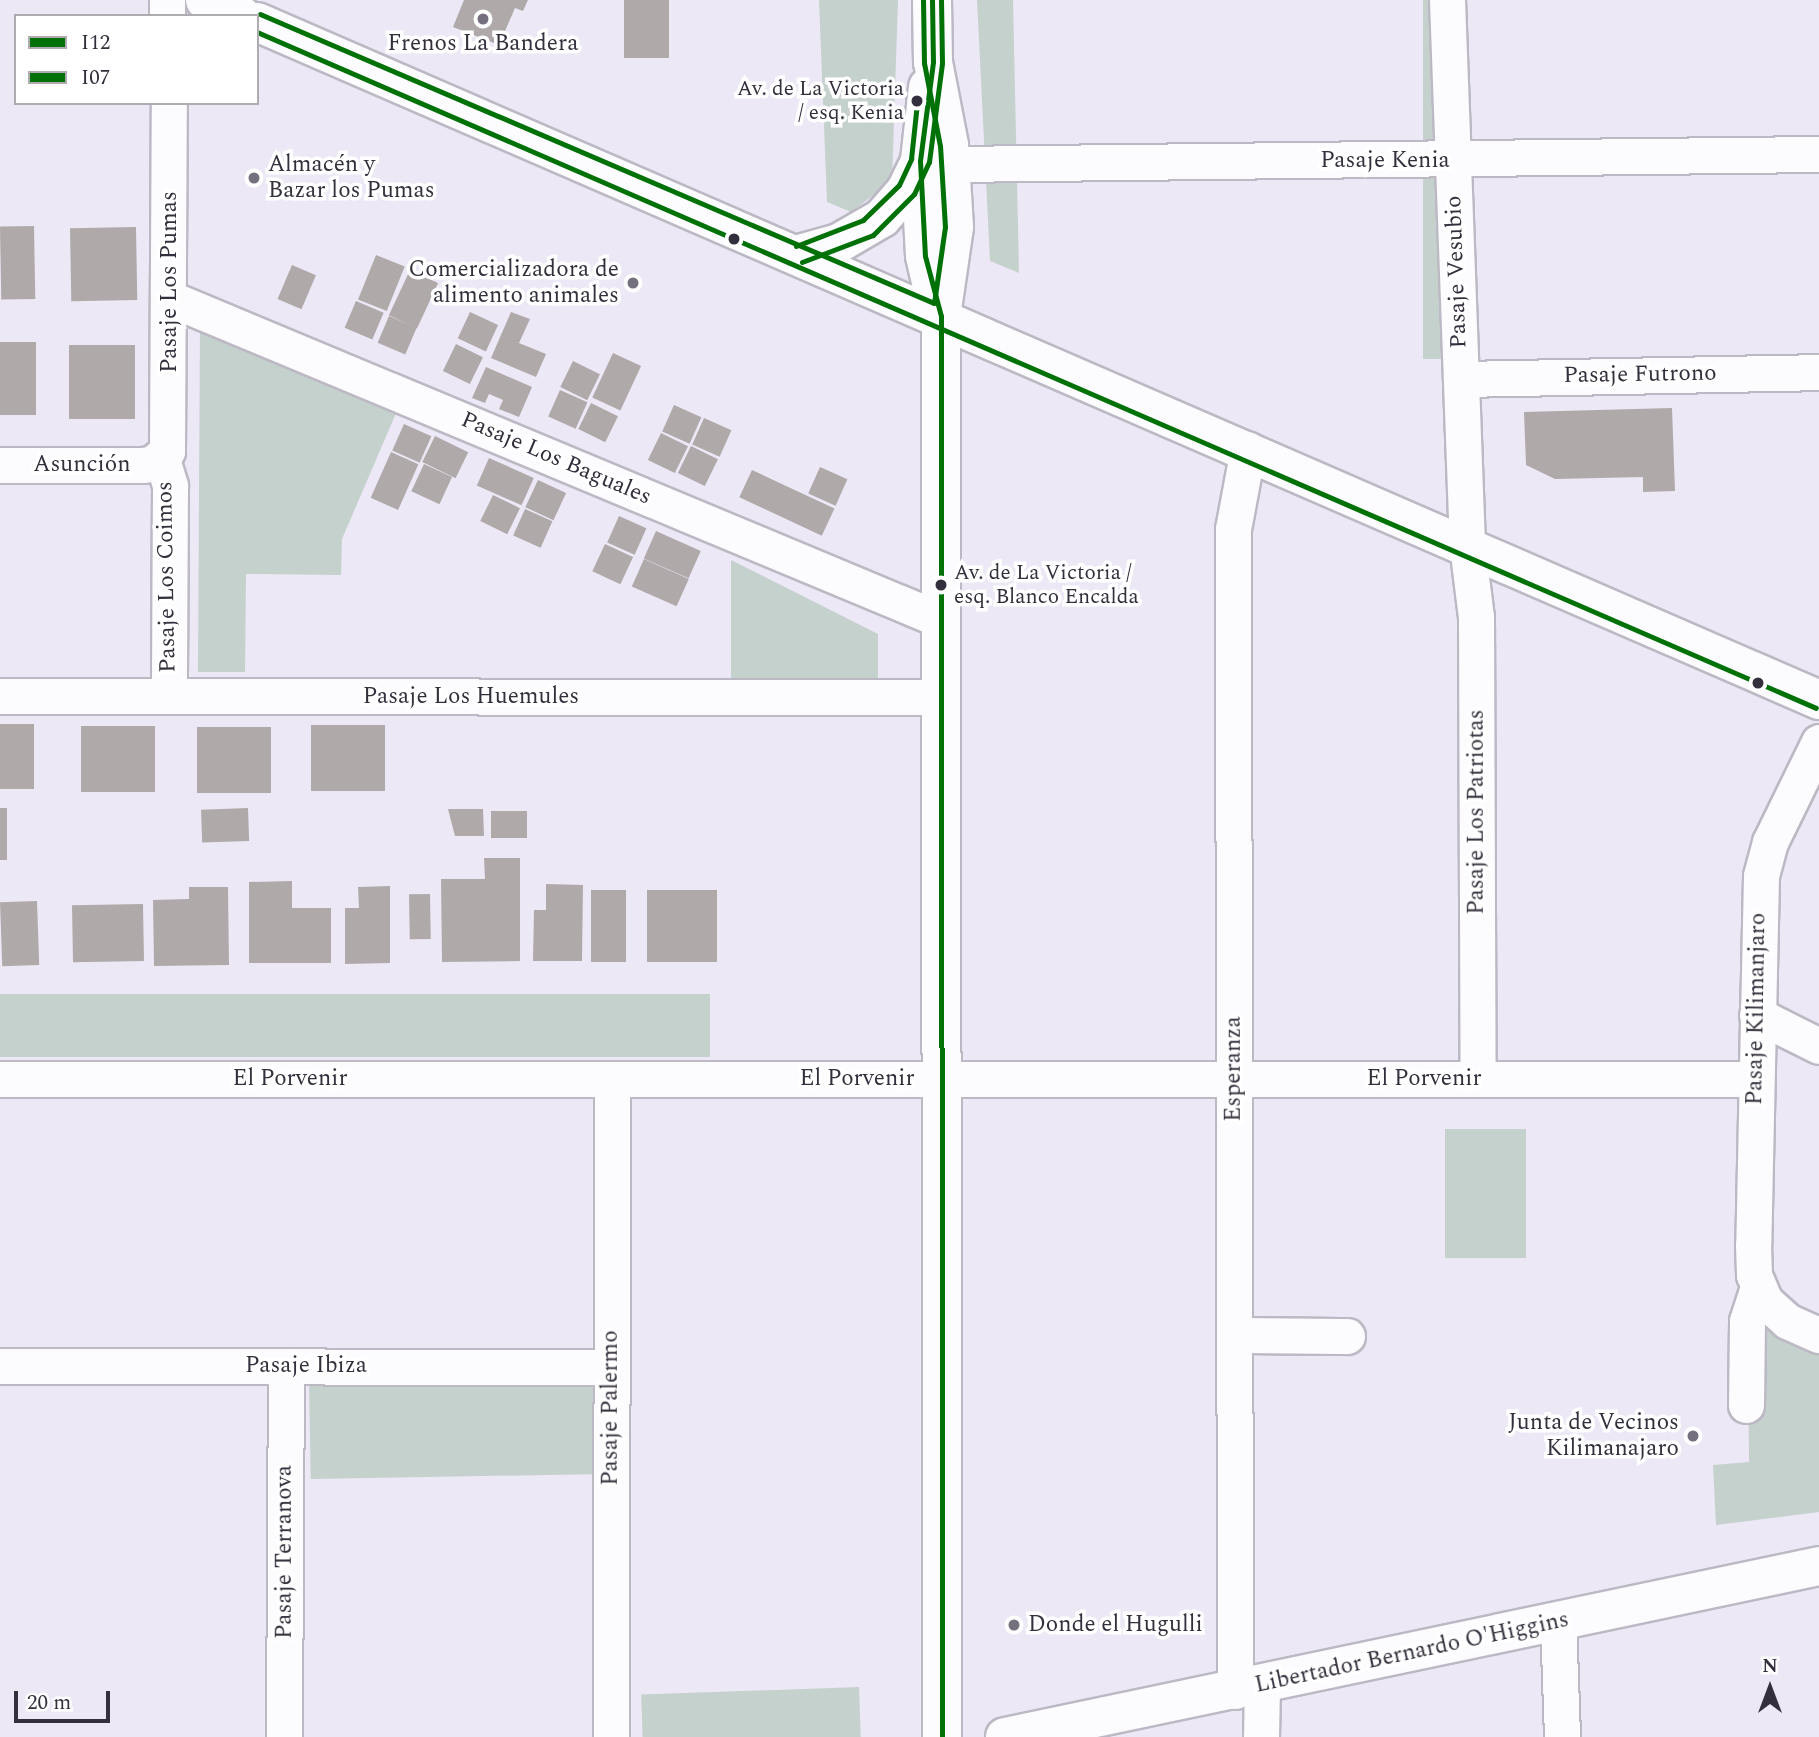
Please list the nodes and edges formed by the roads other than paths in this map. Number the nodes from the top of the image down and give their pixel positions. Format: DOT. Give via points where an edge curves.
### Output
graph roads {
  1 [pos="205,0"];
  2 [pos="932,0"];
  3 [pos="1447,0"];
  4 [pos="237,14"];
  5 [pos="259,23"];
  6 [pos="169,105"];
  7 [pos="1819,154"];
  8 [pos="1453,160"];
  9 [pos="935,163"];
  10 [pos="799,254"];
  11 [pos="171,299"];
  12 [pos="941,316"];
  13 [pos="1819,372"];
  14 [pos="1461,379"];
  15 [pos="1248,449"];
  16 [pos="162,459"];
  17 [pos="0,465"];
  18 [pos="1467,545"];
  19 [pos="941,620"];
  20 [pos="0,696"];
  21 [pos="169,696"];
  22 [pos="941,697"];
  23 [pos="1819,700"];
  24 [pos="1819,741"];
  25 [pos="1757,1015"];
  26 [pos="1819,1046"];
  27 [pos="0,1079"];
  28 [pos="612,1079"];
  29 [pos="942,1079"];
  30 [pos="1234,1079"];
  31 [pos="1478,1079"];
  32 [pos="1756,1079"];
  33 [pos="1758,1289"];
  34 [pos="1235,1335"];
  35 [pos="1819,1335"];
  36 [pos="1348,1336"];
  37 [pos="0,1366"];
  38 [pos="286,1366"];
  39 [pos="611,1367"];
  40 [pos="1746,1405"];
  41 [pos="1819,1566"];
  42 [pos="1558,1621"];
  43 [pos="1249,1688"];
  44 [pos="284,1737"];
  45 [pos="611,1737"];
  46 [pos="942,1737"];
  47 [pos="1005,1737"];
  48 [pos="1261,1737"];
  49 [pos="1562,1737"];
  1 -- 4 [label="street"];
  2 -- 9 [label="street"];
  3 -- 8 [label="street, Pasaje Vesubio"];
  5 -- 10 [label="street"];
  6 -- 11 [label="street, Pasaje Los Pumas"];
  7 -- 8 [label="street, Pasaje Kenia"];
  8 -- 9 [label="street, Pasaje Kenia"];
  8 -- 14 [label="street, Pasaje Vesubio"];
  9 -- 10 [label="street" via="882,218 839,243"];
  9 -- 12 [label="street" via="925,256"];
  10 -- 12 [label="street"];
  11 -- 16 [label="street, Pasaje Los Pumas" via="170,441"];
  11 -- 19 [label="street, Pasaje Los Baguales"];
  12 -- 15 [label="street"];
  12 -- 19 [label="street"];
  13 -- 14 [label="street, Pasaje Futrono"];
  14 -- 18 [label="street, Pasaje Vesubio"];
  15 -- 18 [label="street"];
  15 -- 30 [label="street, Esperanza" via="1233,529"];
  16 -- 17 [label="street, Asunción" via="142,465"];
  16 -- 21 [label="street, Pasaje Los Coimos" via="170,486"];
  18 -- 23 [label="street"];
  18 -- 31 [label="street, Pasaje Los Patriotas" via="1476,617"];
  19 -- 22 [label="street"];
  20 -- 21 [label="street, Pasaje Los Huemules"];
  21 -- 22 [label="street, Pasaje Los Huemules"];
  22 -- 29 [label="street"];
  24 -- 25 [label="street, Pasaje Kilimanjaro" via="1763,867"];
  25 -- 26 [label="street"];
  25 -- 32 [label="street, Pasaje Kilimanjaro"];
  27 -- 28 [label="street, El Porvenir"];
  28 -- 29 [label="street, El Porvenir"];
  28 -- 39 [label="street, Pasaje Palermo"];
  29 -- 30 [label="street, El Porvenir"];
  29 -- 46 [label="street"];
  30 -- 31 [label="street, El Porvenir"];
  30 -- 34 [label="street, Esperanza"];
  31 -- 32 [label="street, El Porvenir"];
  32 -- 33 [label="street, Pasaje Kilimanjaro" via="1752,1261"];
  33 -- 35 [label="street" via="1787,1321"];
  33 -- 40 [label="street, Pasaje Kilimanjaro" via="1747,1321"];
  34 -- 36 [label="street"];
  34 -- 43 [label="street, Esperanza"];
  37 -- 38 [label="street, Pasaje Ibiza"];
  38 -- 39 [label="street, Pasaje Ibiza"];
  38 -- 44 [label="street, Pasaje Terranova"];
  39 -- 45 [label="street, Pasaje Palermo"];
  41 -- 42 [label="street, Libertador Bernardo O'Higgins"];
  42 -- 43 [label="street, Libertador Bernardo O'Higgins"];
  42 -- 49 [label="street"];
  43 -- 47 [label="street, Libertador Bernardo O'Higgins"];
  43 -- 48 [label="street, Esperanza"];
}
